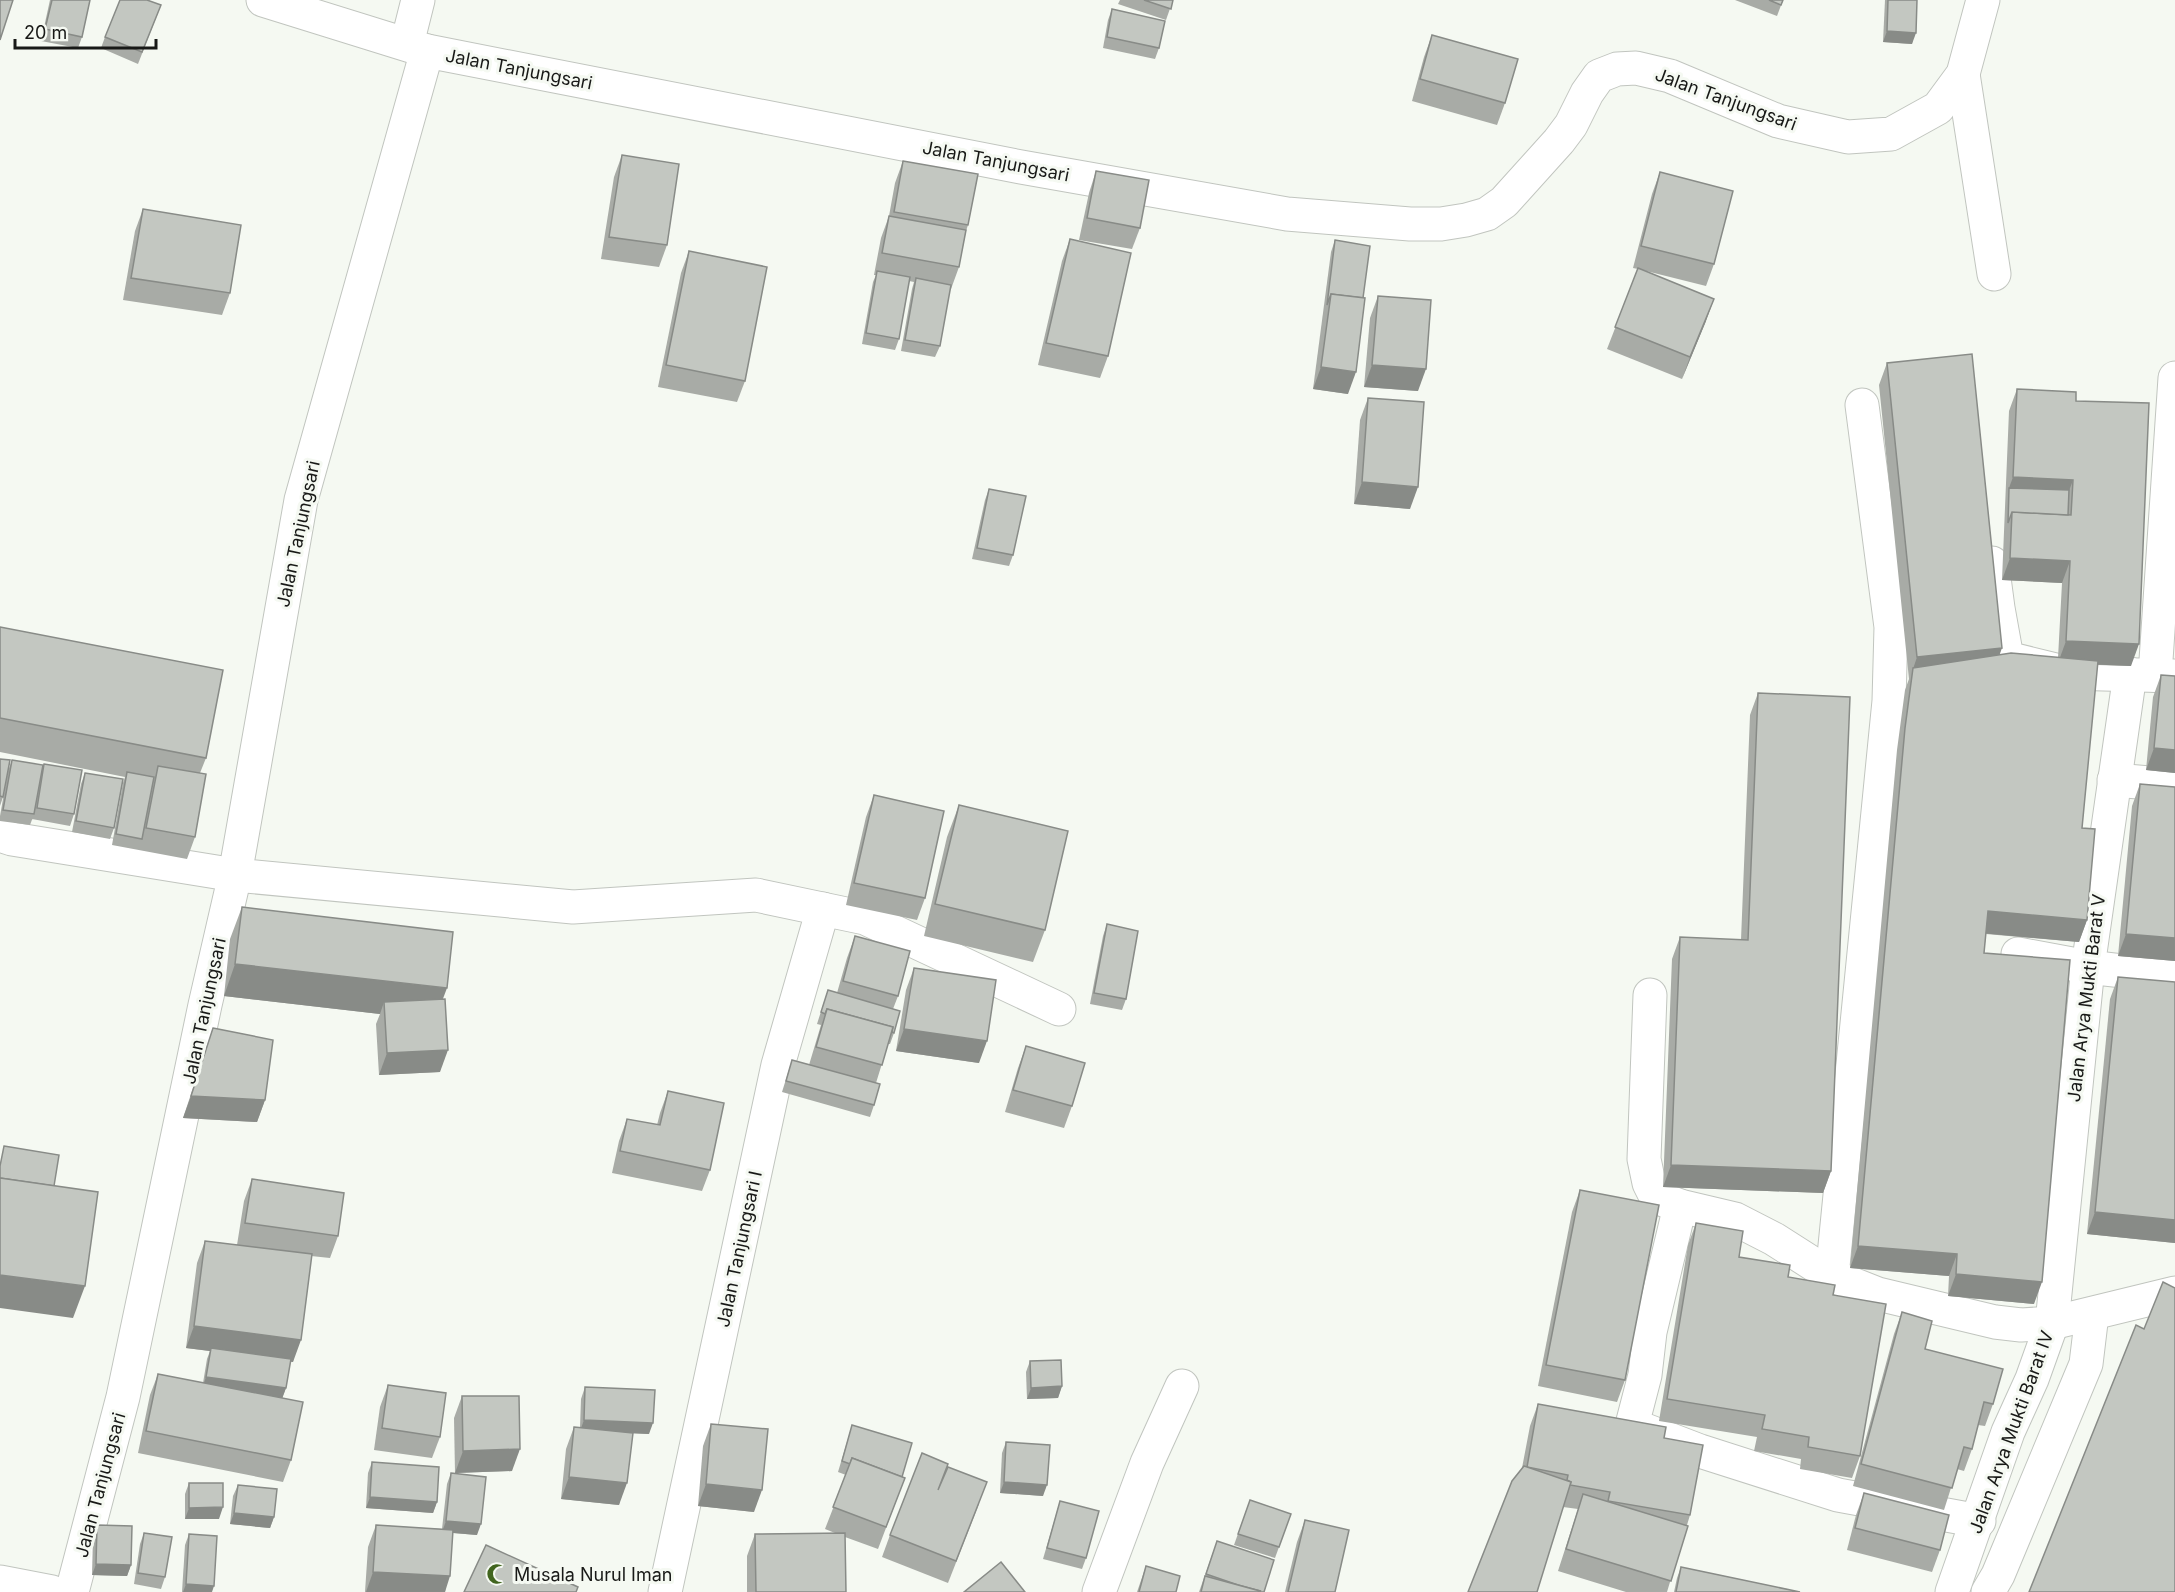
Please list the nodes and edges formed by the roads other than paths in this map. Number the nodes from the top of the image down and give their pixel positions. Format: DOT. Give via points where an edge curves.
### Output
graph roads {
  1 [pos="262,0"];
  2 [pos="418,0"];
  3 [pos="1983,0"];
  4 [pos="417,47"];
  5 [pos="1963,74"];
  6 [pos="1994,274"];
  7 [pos="2175,378"];
  8 [pos="1862,405"];
  9 [pos="1989,531"];
  10 [pos="2154,675"];
  11 [pos="2114,780"];
  12 [pos="2175,785"];
  13 [pos="0,835"];
  14 [pos="235,875"];
  15 [pos="823,909"];
  16 [pos="2018,954"];
  17 [pos="2088,967"];
  18 [pos="2175,977"];
  19 [pos="1650,995"];
  20 [pos="1059,1010"];
  21 [pos="1680,1206"];
  22 [pos="1832,1276"];
  23 [pos="2175,1293"];
  24 [pos="2092,1314"];
  25 [pos="2052,1323"];
  26 [pos="1182,1386"];
  27 [pos="1979,1521"];
  28 [pos="0,1582"];
  29 [pos="52,1592"];
  30 [pos="72,1592"];
  31 [pos="665,1592"];
  32 [pos="1099,1592"];
  33 [pos="1952,1592"];
  34 [pos="1988,1592"];
  1 -- 4 [label="street"];
  2 -- 4 [label="street, Jalan Tanjungsari"];
  3 -- 5 [label="street, Jalan Tanjungsari"];
  4 -- 5 [label="street, Jalan Tanjungsari" via="1021,167 1287,214 1410,224 1466,220 1487,214 1504,202 1571,125 1599,76 1617,69 1636,68 1670,76 1778,121 1848,137 1891,134 1922,118 1938,108"];
  4 -- 14 [label="street, Jalan Tanjungsari" via="301,500"];
  5 -- 6 [label="street"];
  7 -- 10 [label="street, Jalan Arya Mukti Barat V"];
  8 -- 22 [label="street" via="1891,627 1889,701"];
  9 -- 10 [label="street" via="2007,658 2068,673"];
  10 -- 11 [label="street, Jalan Arya Mukti Barat V"];
  11 -- 12 [label="street"];
  11 -- 17 [label="street, Jalan Arya Mukti Barat V"];
  13 -- 14 [label="street"];
  14 -- 15 [label="street" via="573,907 756,895"];
  14 -- 30 [label="street, Jalan Tanjungsari" via="123,1397"];
  15 -- 20 [label="street" via="865,918"];
  15 -- 31 [label="street, Jalan Tanjungsari I" via="778,1065"];
  16 -- 17 [label="street"];
  17 -- 18 [label="street"];
  17 -- 25 [label="street, Jalan Arya Mukti Barat V"];
  19 -- 21 [label="street" via="1644,1159 1656,1197"];
  21 -- 22 [label="street" via="1735,1219"];
  21 -- 27 [label="street" via="1632,1425 1838,1495"];
  22 -- 25 [label="street" via="1878,1294 1995,1322"];
  23 -- 24 [label="street, Jalan Arya Mukti Barat IV"];
  24 -- 25 [label="street, Jalan Arya Mukti Barat IV"];
  24 -- 34 [label="street" via="2086,1364"];
  25 -- 27 [label="street, Jalan Arya Mukti Barat IV" via="2008,1432"];
  26 -- 32 [label="street" via="1146,1463"];
  27 -- 33 [label="street, Jalan Arya Mukti Barat IV"];
  28 -- 29 [label="street"];
}
